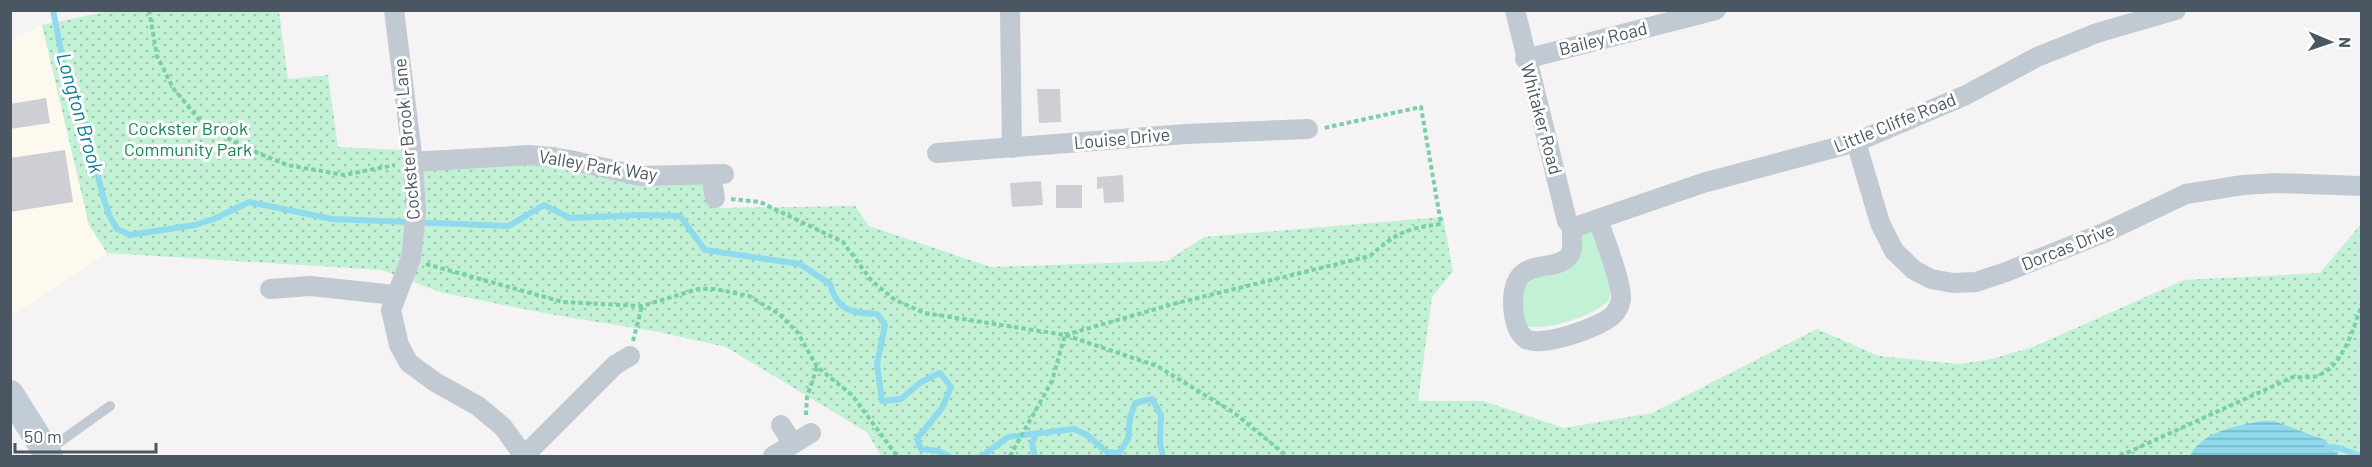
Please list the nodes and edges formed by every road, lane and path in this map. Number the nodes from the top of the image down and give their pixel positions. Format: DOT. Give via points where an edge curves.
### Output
graph roads {
  1 [pos="149,10"];
  2 [pos="394,10"];
  3 [pos="1010,10"];
  4 [pos="1515,10"];
  5 [pos="1716,10"];
  6 [pos="2176,10"];
  7 [pos="1525,59"];
  8 [pos="1308,129"];
  9 [pos="1856,142"];
  10 [pos="1012,148"];
  11 [pos="937,153"];
  12 [pos="413,162"];
  13 [pos="2361,186"];
  14 [pos="715,198"];
  15 [pos="1598,219"];
  16 [pos="1572,226"];
  17 [pos="411,258"];
  18 [pos="270,289"];
  19 [pos="395,296"];
  20 [pos="2361,304"];
  21 [pos="642,306"];
  22 [pos="1065,335"];
  23 [pos="617,357"];
  24 [pos="817,367"];
  25 [pos="10,394"];
  26 [pos="110,406"];
  27 [pos="781,425"];
  28 [pos="811,433"];
  29 [pos="793,444"];
  30 [pos="47,454"];
  31 [pos="524,456"];
  32 [pos="773,456"];
  33 [pos="897,456"];
  34 [pos="1010,456"];
  35 [pos="1287,456"];
  36 [pos="2120,456"];
  1 -- 12 [label="path" via="157,56 173,88 202,123 241,146 287,165 344,175"];
  2 -- 12 [label="street, Cockster Brook Lane"];
  3 -- 10 [label="street"];
  4 -- 7 [label="street, Whitaker Road"];
  5 -- 7 [label="street, Bailey Road"];
  6 -- 9 [label="street, Little Cliffe Road" via="2097,33 2037,57 1966,95"];
  7 -- 16 [label="street, Whitaker Road" via="1567,220"];
  8 -- 10 [label="street, Louise Drive"];
  8 -- 22 [label="path" via="1421,107 1441,224 1416,227 1391,237 1370,255"];
  9 -- 13 [label="street, Dorcas Drive" via="1880,223 1894,251 1914,270 1931,279 1953,283 1976,282 2006,272 2106,232 2186,194 2243,184"];
  9 -- 15 [label="street, Little Cliffe Road" via="1703,183"];
  10 -- 11 [label="street, Louise Drive"];
  12 -- 14 [label="street, Valley Park Way" via="530,155 640,176 717,175"];
  12 -- 17 [label="street, Cockster Brook Lane" via="416,213"];
  14 -- 22 [label="path" via="760,202 843,242 871,280 895,300 925,313"];
  15 -- 16 [label="street, Little Cliffe Road"];
  15 -- 16 [label="street" via="1621,292 1618,309 1601,323 1557,339 1526,339 1518,329 1513,311 1516,285 1529,269 1569,257"];
  17 -- 19 [label="street, Cockster Brook Lane"];
  17 -- 21 [label="path" via="563,302"];
  18 -- 19 [label="street" via="310,286"];
  19 -- 31 [label="street, Cockster Brook Lane" via="391,310 399,345 409,363 478,406 503,427"];
  20 -- 36 [label="path" via="2352,334 2336,362 2317,376 2293,377"];
  21 -- 23 [label="path"];
  21 -- 24 [label="path" via="698,289 748,296 786,320"];
  22 -- 34 [label="path" via="1052,381"];
  22 -- 35 [label="path" via="1157,366 1233,412"];
  23 -- 31 [label="street"];
  24 -- 28 [label="path" via="807,397 806,421"];
  24 -- 33 [label="path" via="852,395"];
  25 -- 30 [label="street"];
  26 -- 30 [label="lane"];
  27 -- 29 [label="street"];
  28 -- 29 [label="street"];
  29 -- 32 [label="street"];
}
